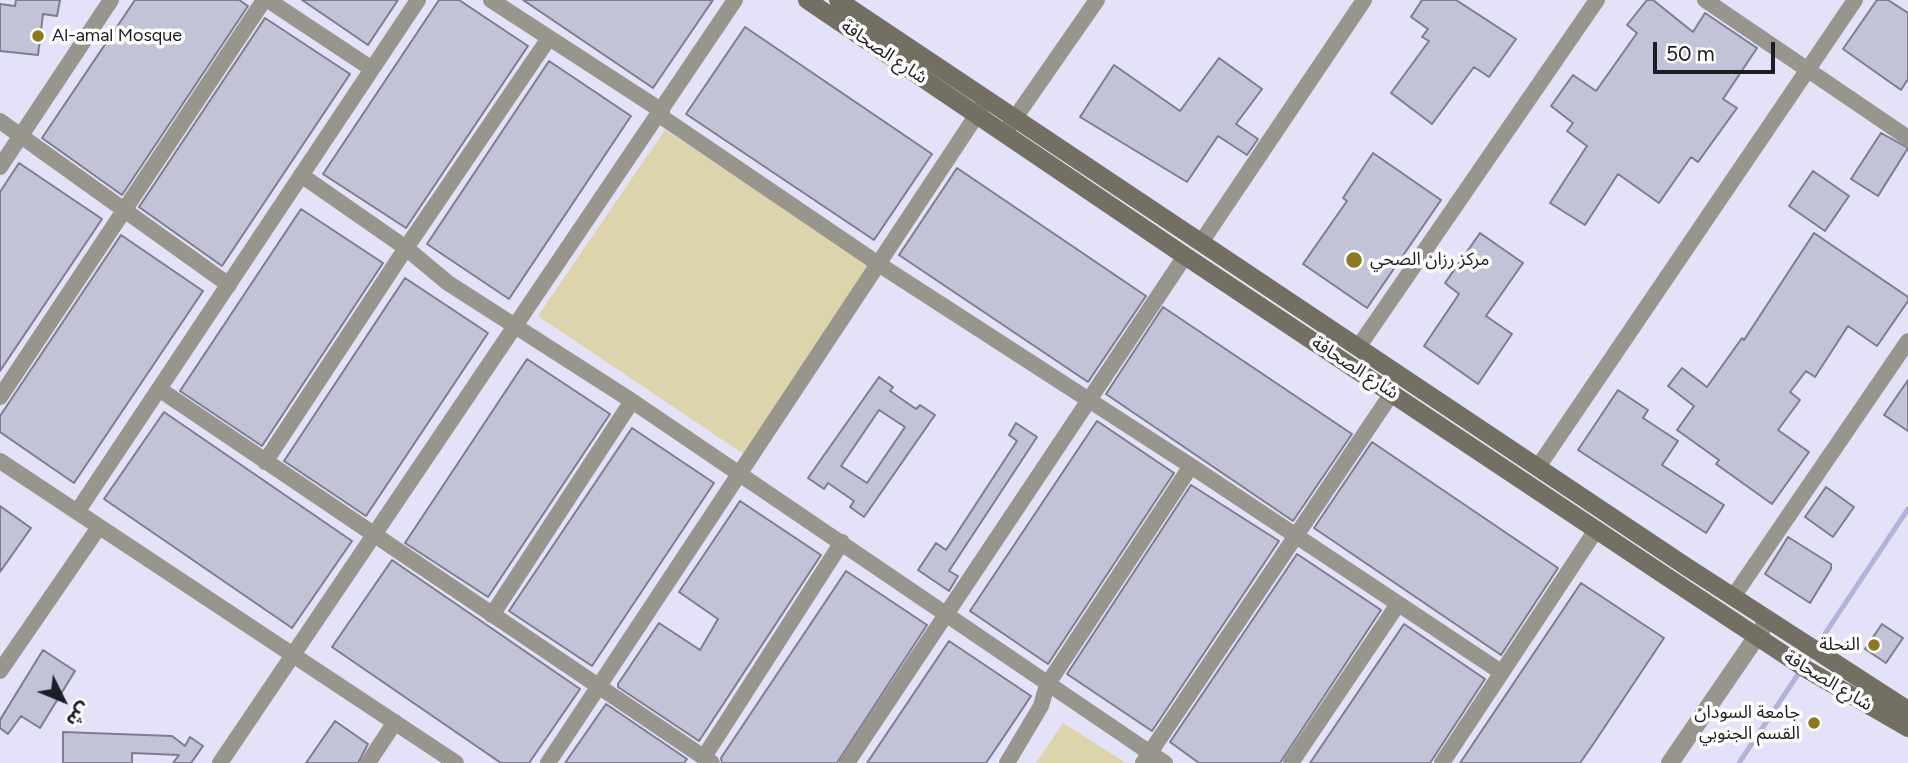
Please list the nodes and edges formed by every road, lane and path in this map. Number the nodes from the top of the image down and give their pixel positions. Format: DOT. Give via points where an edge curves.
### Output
graph roads {
  1 [pos="111,0"];
  2 [pos="266,0"];
  3 [pos="418,0"];
  4 [pos="491,0"];
  5 [pos="734,0"];
  6 [pos="807,0"];
  7 [pos="838,0"];
  8 [pos="1097,0"];
  9 [pos="1364,0"];
  10 [pos="1597,0"];
  11 [pos="1705,0"];
  12 [pos="1855,0"];
  13 [pos="549,38"];
  14 [pos="372,69"];
  15 [pos="1810,69"];
  16 [pos="987,99"];
  17 [pos="661,113"];
  18 [pos="977,116"];
  19 [pos="1015,117"];
  20 [pos="0,121"];
  21 [pos="1004,133"];
  22 [pos="21,136"];
  23 [pos="1908,138"];
  24 [pos="0,167"];
  25 [pos="300,175"];
  26 [pos="125,211"];
  27 [pos="1202,241"];
  28 [pos="405,248"];
  29 [pos="1185,257"];
  30 [pos="880,265"];
  31 [pos="229,285"];
  32 [pos="515,326"];
  33 [pos="1359,346"];
  34 [pos="1905,352"];
  35 [pos="159,389"];
  36 [pos="1392,393"];
  37 [pos="0,397"];
  38 [pos="1090,400"];
  39 [pos="632,401"];
  40 [pos="0,461"];
  41 [pos="265,462"];
  42 [pos="1192,466"];
  43 [pos="1538,467"];
  44 [pos="739,473"];
  45 [pos="77,512"];
  46 [pos="99,527"];
  47 [pos="1596,530"];
  48 [pos="1295,534"];
  49 [pos="375,536"];
  50 [pos="842,542"];
  51 [pos="1733,597"];
  52 [pos="1398,604"];
  53 [pos="945,614"];
  54 [pos="492,615"];
  55 [pos="1768,620"];
  56 [pos="1757,636"];
  57 [pos="294,656"];
  58 [pos="0,671"];
  59 [pos="1501,672"];
  60 [pos="1047,685"];
  61 [pos="599,686"];
  62 [pos="1908,710"];
  63 [pos="394,722"];
  64 [pos="1908,728"];
  65 [pos="1146,758"];
  66 [pos="708,760"];
  67 [pos="220,763"];
  68 [pos="368,763"];
  69 [pos="456,763"];
  70 [pos="548,763"];
  71 [pos="847,763"];
  72 [pos="1007,763"];
  73 [pos="1165,763"];
  74 [pos="1291,763"];
  75 [pos="1442,763"];
  76 [pos="1670,763"];
  1 -- 22 [label="street"];
  2 -- 14 [label="street"];
  2 -- 26 [label="street"];
  3 -- 14 [label="street"];
  4 -- 13 [label="street"];
  5 -- 17 [label="street"];
  6 -- 18 [label="main road, شارع الصحافة"];
  7 -- 16 [label="main road, شارع الصحافة"];
  8 -- 19 [label="street"];
  9 -- 27 [label="street"];
  10 -- 33 [label="street"];
  11 -- 15 [label="street"];
  12 -- 15 [label="street"];
  13 -- 17 [label="street"];
  13 -- 28 [label="street"];
  14 -- 25 [label="street"];
  15 -- 23 [label="street"];
  15 -- 43 [label="street"];
  16 -- 18 [label="street"];
  16 -- 19 [label="main road, شارع الصحافة"];
  17 -- 30 [label="street"];
  17 -- 32 [label="street"];
  18 -- 21 [label="main road, شارع الصحافة"];
  18 -- 30 [label="street"];
  19 -- 21 [label="street"];
  19 -- 27 [label="main road, شارع الصحافة"];
  20 -- 22 [label="street"];
  21 -- 29 [label="main road, شارع الصحافة"];
  22 -- 24 [label="street"];
  22 -- 26 [label="street"];
  25 -- 28 [label="street"];
  25 -- 31 [label="street"];
  26 -- 31 [label="street"];
  26 -- 37 [label="street"];
  27 -- 33 [label="main road, شارع الصحافة"];
  28 -- 32 [label="street" via="448,283"];
  28 -- 41 [label="street"];
  29 -- 36 [label="main road, شارع الصحافة"];
  29 -- 38 [label="street"];
  30 -- 38 [label="street"];
  30 -- 44 [label="street"];
  31 -- 35 [label="street"];
  32 -- 39 [label="street"];
  32 -- 49 [label="street"];
  33 -- 43 [label="main road, شارع الصحافة"];
  34 -- 51 [label="street"];
  35 -- 41 [label="street"];
  35 -- 45 [label="street"];
  36 -- 47 [label="main road, شارع الصحافة"];
  36 -- 48 [label="street"];
  38 -- 42 [label="street"];
  38 -- 53 [label="street"];
  39 -- 44 [label="street"];
  39 -- 54 [label="street"];
  40 -- 45 [label="street"];
  41 -- 49 [label="street"];
  42 -- 48 [label="street"];
  42 -- 60 [label="street"];
  43 -- 51 [label="main road, شارع الصحافة"];
  44 -- 50 [label="street"];
  44 -- 61 [label="street"];
  45 -- 46 [label="street"];
  46 -- 57 [label="street"];
  46 -- 58 [label="street"];
  47 -- 56 [label="main road, شارع الصحافة"];
  47 -- 59 [label="street"];
  48 -- 52 [label="street"];
  48 -- 65 [label="street"];
  49 -- 54 [label="street"];
  49 -- 57 [label="street"];
  50 -- 53 [label="street"];
  50 -- 66 [label="street"];
  51 -- 55 [label="main road, شارع الصحافة"];
  52 -- 59 [label="street"];
  52 -- 74 [label="street"];
  53 -- 60 [label="street"];
  53 -- 71 [label="street"];
  54 -- 61 [label="street"];
  55 -- 56 [label="street"];
  55 -- 62 [label="main road, شارع الصحافة"];
  56 -- 64 [label="main road, شارع الصحافة"];
  56 -- 76 [label="street"];
  57 -- 63 [label="street"];
  57 -- 67 [label="street"];
  59 -- 75 [label="street"];
  60 -- 65 [label="street"];
  60 -- 72 [label="street" via="1041,706"];
  61 -- 66 [label="street"];
  61 -- 70 [label="street"];
  63 -- 68 [label="street"];
  63 -- 69 [label="street"];
  65 -- 73 [label="street"];
}
